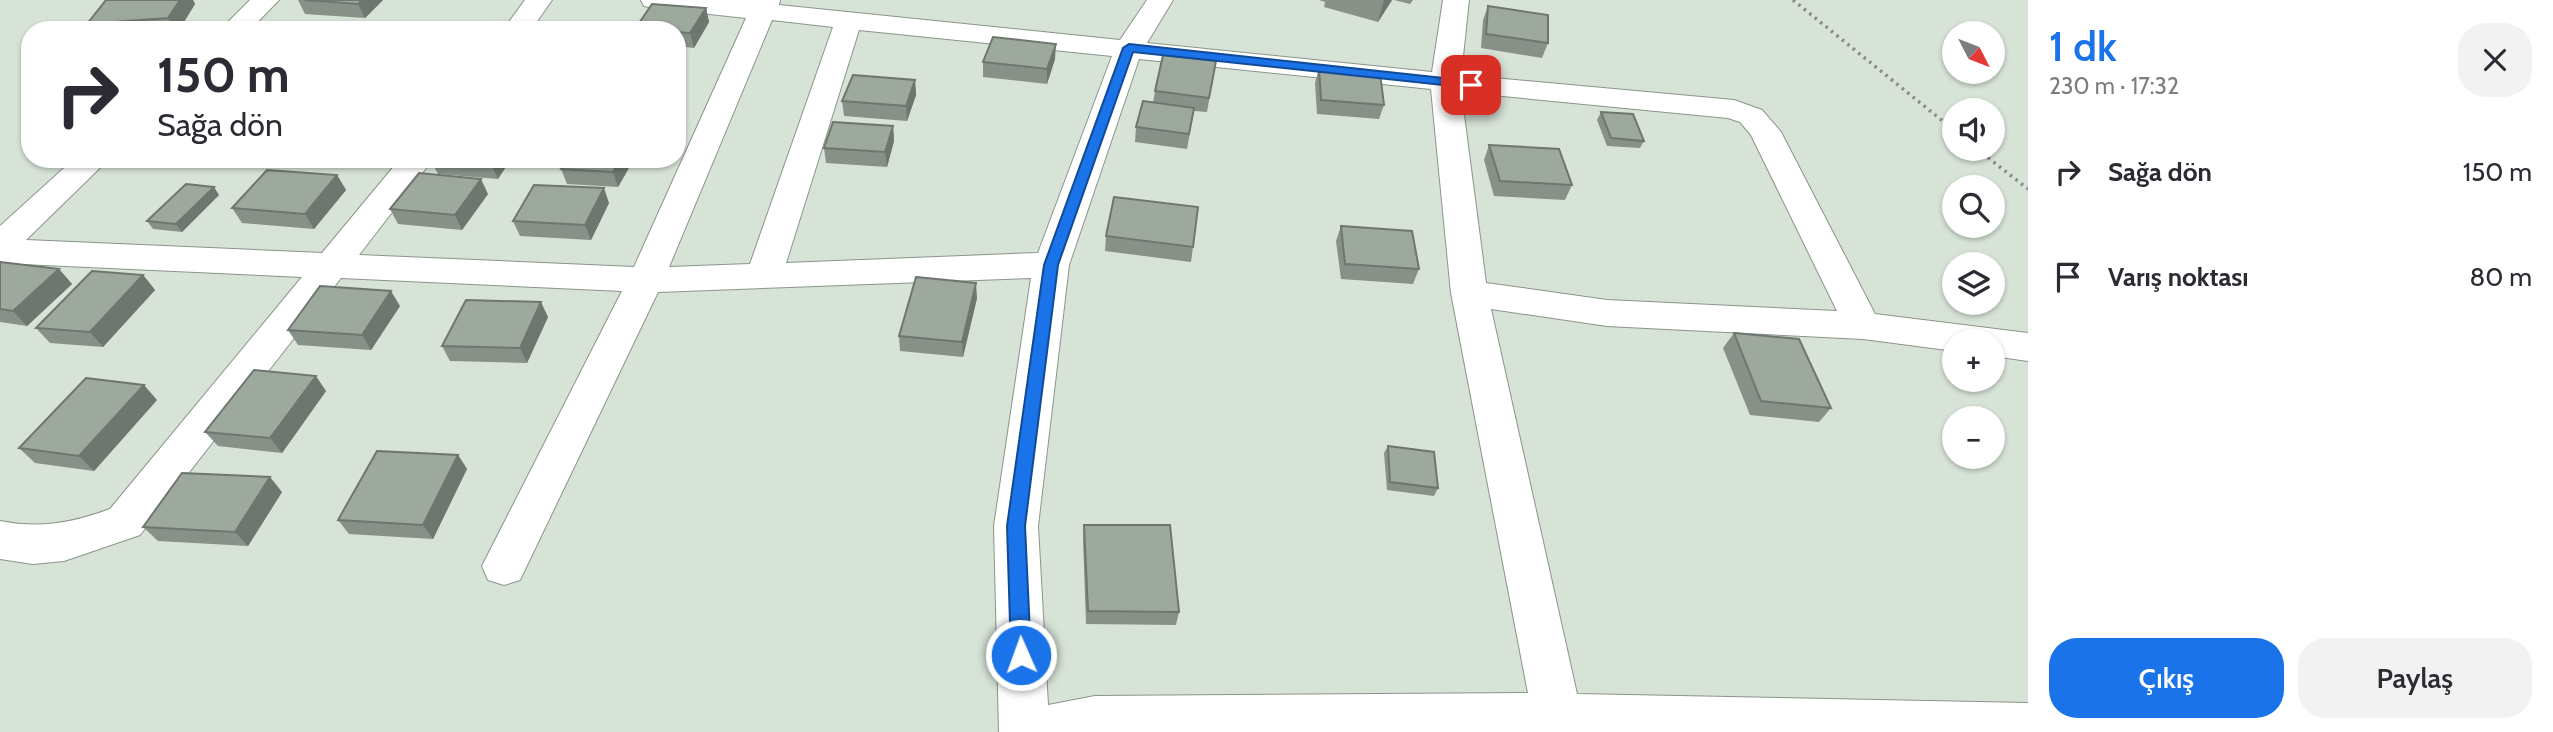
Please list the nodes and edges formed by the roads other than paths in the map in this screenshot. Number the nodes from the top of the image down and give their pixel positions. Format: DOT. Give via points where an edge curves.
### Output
graph roads {
  1 [pos="266,0"];
  2 [pos="539,0"];
  3 [pos="654,0"];
  4 [pos="1160,0"];
  5 [pos="1456,0"];
  6 [pos="765,5"];
  7 [pos="849,19"];
  8 [pos="244,21"];
  9 [pos="524,21"];
  10 [pos="1129,48"];
  11 [pos="1445,82"];
  12 [pos="83,168"];
  13 [pos="410,168"];
  14 [pos="0,244"];
  15 [pos="0,251"];
  16 [pos="1051,265"];
  17 [pos="331,266"];
  18 [pos="764,276"];
  19 [pos="646,280"];
  20 [pos="1469,293"];
  21 [pos="1863,326"];
  22 [pos="1942,336"];
  23 [pos="2005,344"];
  24 [pos="2028,347"];
  25 [pos="0,540"];
  26 [pos="504,566"];
  27 [pos="1557,717"];
  28 [pos="2028,726"];
  29 [pos="1024,732"];
  30 [pos="1035,732"];
  1 -- 8 [label="street"];
  2 -- 9 [label="street"];
  3 -- 6 [label="street"];
  4 -- 10 [label="street"];
  5 -- 11 [label="street"];
  6 -- 7 [label="street"];
  6 -- 19 [label="street"];
  7 -- 10 [label="street"];
  7 -- 18 [label="street"];
  10 -- 11 [label="street"];
  10 -- 16 [label="street"];
  11 -- 20 [label="street"];
  11 -- 21 [label="street" via="1734,109 1751,116 1765,132"];
  12 -- 14 [label="street"];
  13 -- 17 [label="street"];
  15 -- 17 [label="street"];
  16 -- 18 [label="street"];
  16 -- 29 [label="street" via="1016,526"];
  17 -- 19 [label="street"];
  17 -- 25 [label="street" via="125,522 76,541 26,547"];
  18 -- 19 [label="street"];
  19 -- 26 [label="street"];
  20 -- 21 [label="street" via="1607,313"];
  20 -- 27 [label="street"];
  21 -- 22 [label="street"];
  23 -- 24 [label="street"];
  27 -- 28 [label="street"];
  27 -- 30 [label="street" via="1095,720"];
}
